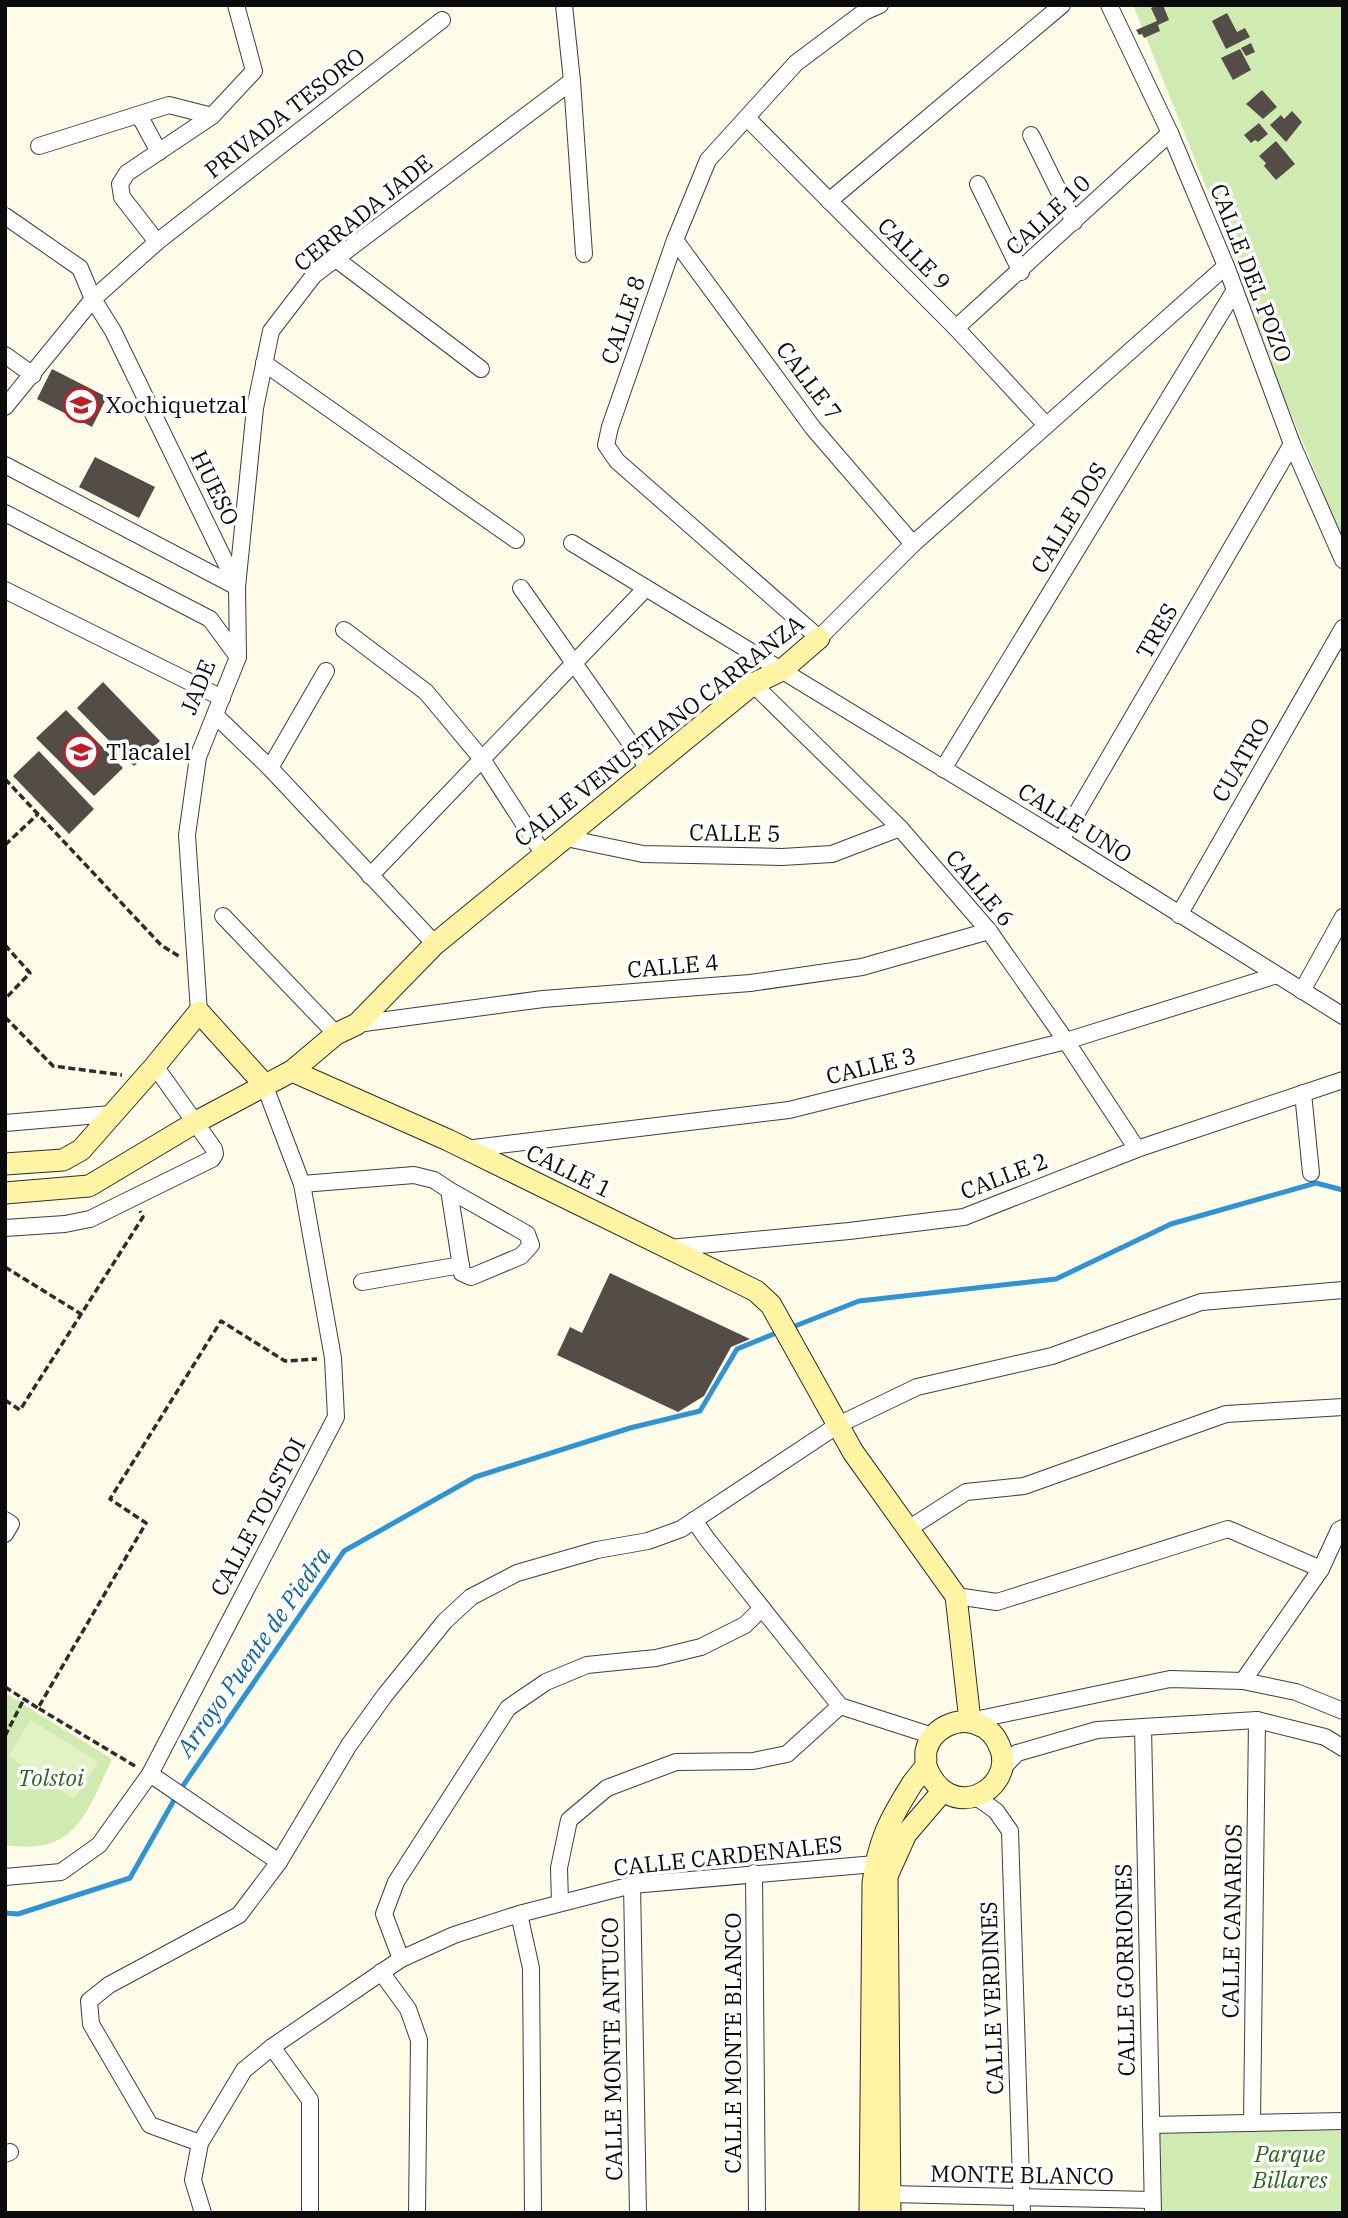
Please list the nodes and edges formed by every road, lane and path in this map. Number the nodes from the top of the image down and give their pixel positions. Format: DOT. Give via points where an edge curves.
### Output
graph roads {
  1 [pos="236,5"];
  2 [pos="564,5"];
  3 [pos="880,5"];
  4 [pos="1062,5"];
  5 [pos="1109,5"];
  6 [pos="858,9"];
  7 [pos="442,20"];
  8 [pos="572,81"];
  9 [pos="139,115"];
  10 [pos="212,116"];
  11 [pos="747,118"];
  12 [pos="1170,133"];
  13 [pos="1031,135"];
  14 [pos="39,146"];
  15 [pos="159,152"];
  16 [pos="978,184"];
  17 [pos="829,201"];
  18 [pos="5,216"];
  19 [pos="1073,222"];
  20 [pos="675,240"];
  21 [pos="157,242"];
  22 [pos="584,254"];
  23 [pos="336,259"];
  24 [pos="1226,266"];
  25 [pos="1021,272"];
  26 [pos="1235,290"];
  27 [pos="93,299"];
  28 [pos="956,328"];
  29 [pos="5,355"];
  30 [pos="264,363"];
  31 [pos="481,369"];
  32 [pos="33,375"];
  33 [pos="5,407"];
  34 [pos="1046,425"];
  35 [pos="1292,444"];
  36 [pos="5,465"];
  37 [pos="5,513"];
  38 [pos="516,540"];
  39 [pos="572,542"];
  40 [pos="913,544"];
  41 [pos="1343,560"];
  42 [pos="237,587"];
  43 [pos="646,588"];
  44 [pos="521,589"];
  45 [pos="5,590"];
  46 [pos="1343,628"];
  47 [pos="344,630"];
  48 [pos="819,638"];
  49 [pos="238,657"];
  50 [pos="573,664"];
  51 [pos="782,670"];
  52 [pos="326,671"];
  53 [pos="753,684"];
  54 [pos="222,698"];
  55 [pos="215,715"];
  56 [pos="482,759"];
  57 [pos="270,768"];
  58 [pos="943,769"];
  59 [pos="650,771"];
  60 [pos="5,779"];
  61 [pos="38,814"];
  62 [pos="900,828"];
  63 [pos="566,838"];
  64 [pos="1061,841"];
  65 [pos="5,845"];
  66 [pos="544,855"];
  67 [pos="370,876"];
  68 [pos="1179,915"];
  69 [pos="223,916"];
  70 [pos="1343,917"];
  71 [pos="989,931"];
  72 [pos="435,944"];
  73 [pos="5,946"];
  74 [pos="197,968"];
  75 [pos="1277,975"];
  76 [pos="1301,991"];
  77 [pos="5,999"];
  78 [pos="199,1012"];
  79 [pos="1343,1016"];
  80 [pos="5,1017"];
  81 [pos="357,1024"];
  82 [pos="336,1034"];
  83 [pos="1066,1041"];
  84 [pos="292,1070"];
  85 [pos="149,1072"];
  86 [pos="1343,1080"];
  87 [pos="264,1084"];
  88 [pos="1303,1093"];
  89 [pos="111,1114"];
  90 [pos="196,1122"];
  91 [pos="5,1123"];
  92 [pos="465,1149"];
  93 [pos="1137,1149"];
  94 [pos="5,1164"];
  95 [pos="1311,1173"];
  96 [pos="302,1184"];
  97 [pos="449,1191"];
  98 [pos="5,1193"];
  99 [pos="134,1196"];
  100 [pos="5,1228"];
  101 [pos="667,1248"];
  102 [pos="461,1265"];
  103 [pos="5,1267"];
  104 [pos="362,1282"];
  105 [pos="1343,1290"];
  106 [pos="81,1314"];
  107 [pos="333,1358"];
  108 [pos="5,1400"];
  109 [pos="1343,1407"];
  110 [pos="838,1425"];
  111 [pos="5,1520"];
  112 [pos="694,1520"];
  113 [pos="1343,1528"];
  114 [pos="908,1529"];
  115 [pos="5,1534"];
  116 [pos="1321,1569"];
  117 [pos="956,1596"];
  118 [pos="762,1608"];
  119 [pos="1243,1681"];
  120 [pos="5,1687"];
  121 [pos="24,1699"];
  122 [pos="840,1706"];
  123 [pos="38,1708"];
  124 [pos="1343,1711"];
  125 [pos="1256,1720"];
  126 [pos="970,1721"];
  127 [pos="1143,1727"];
  128 [pos="5,1736"];
  129 [pos="933,1736"];
  130 [pos="1343,1748"];
  131 [pos="926,1766"];
  132 [pos="5,1769"];
  133 [pos="1001,1770"];
  134 [pos="150,1774"];
  135 [pos="5,1780"];
  136 [pos="942,1792"];
  137 [pos="976,1797"];
  138 [pos="279,1862"];
  139 [pos="875,1864"];
  140 [pos="754,1873"];
  141 [pos="5,1877"];
  142 [pos="632,1885"];
  143 [pos="560,1902"];
  144 [pos="519,1914"];
  145 [pos="401,1959"];
  146 [pos="381,1972"];
  147 [pos="272,2046"];
  148 [pos="1343,2121"];
  149 [pos="1252,2123"];
  150 [pos="1151,2125"];
  151 [pos="200,2143"];
  152 [pos="890,2204"];
  153 [pos="1022,2205"];
  154 [pos="1153,2206"];
  155 [pos="203,2213"];
  156 [pos="310,2213"];
  157 [pos="417,2213"];
  158 [pos="533,2213"];
  159 [pos="638,2213"];
  160 [pos="757,2213"];
  161 [pos="870,2213"];
  1 -- 10 [label="street, PRIVADA TESORO" via="254,71"];
  2 -- 8 [label="street"];
  3 -- 6 [label="street, CALLE 8"];
  4 -- 17 [label="street"];
  5 -- 12 [label="street, CALLE DEL POZO"];
  6 -- 11 [label="street, CALLE 8" via="796,63"];
  7 -- 21 [label="street, PRIVADA TESORO"];
  8 -- 22 [label="street"];
  8 -- 23 [label="street, CERRADA JADE"];
  9 -- 10 [label="street" via="169,105"];
  9 -- 14 [label="street"];
  9 -- 15 [label="street"];
  10 -- 15 [label="street, PRIVADA TESORO"];
  11 -- 17 [label="street, CALLE 9"];
  11 -- 20 [label="street, CALLE 8" via="708,160"];
  12 -- 19 [label="street, CALLE 10"];
  12 -- 24 [label="street, CALLE DEL POZO"];
  13 -- 19 [label="street"];
  15 -- 21 [label="street, PRIVADA TESORO" via="127,173 120,184 122,197"];
  16 -- 25 [label="street"];
  17 -- 28 [label="street, CALLE 9"];
  18 -- 27 [label="street, HUESO" via="79,268"];
  19 -- 25 [label="street, CALLE 10"];
  20 -- 40 [label="street, CALLE 7" via="813,428"];
  20 -- 48 [label="street, CALLE 8" via="606,445 617,461"];
  21 -- 27 [label="street, PRIVADA TESORO"];
  23 -- 30 [label="street, CERRADA JADE" via="314,275 271,331"];
  23 -- 31 [label="street"];
  24 -- 26 [label="street, CALLE DEL POZO"];
  24 -- 34 [label="street, CALLE VENUSTIANO CARRANZA"];
  25 -- 28 [label="street, CALLE 10"];
  26 -- 35 [label="street, CALLE DEL POZO"];
  26 -- 58 [label="street, CALLE DOS"];
  27 -- 32 [label="street, PRIVADA TESORO"];
  27 -- 42 [label="street, HUESO" via="113,331"];
  28 -- 34 [label="street, CALLE 9"];
  29 -- 32 [label="street"];
  30 -- 38 [label="street"];
  30 -- 42 [label="street, CERRADA JADE" via="255,408"];
  32 -- 33 [label="street, PRIVADA TESORO"];
  34 -- 40 [label="street, CALLE VENUSTIANO CARRANZA"];
  35 -- 41 [label="street, CALLE DEL POZO"];
  35 -- 64 [label="street, TRES"];
  36 -- 42 [label="street"];
  37 -- 49 [label="street" via="210,618"];
  39 -- 43 [label="street, CALLE UNO"];
  40 -- 48 [label="street, CALLE VENUSTIANO CARRANZA"];
  42 -- 49 [label="street, JADE"];
  43 -- 50 [label="street"];
  43 -- 51 [label="street, CALLE UNO"];
  44 -- 50 [label="street"];
  45 -- 54 [label="street"];
  46 -- 68 [label="street, CUATRO"];
  47 -- 56 [label="street" via="426,692"];
  48 -- 51 [label="street, CALLE VENUSTIANO CARRANZA"];
  49 -- 54 [label="street, JADE"];
  50 -- 56 [label="street"];
  50 -- 59 [label="street"];
  51 -- 53 [label="street, CALLE VENUSTIANO CARRANZA"];
  51 -- 58 [label="street, CALLE UNO"];
  52 -- 57 [label="street"];
  53 -- 59 [label="street, CALLE VENUSTIANO CARRANZA"];
  53 -- 62 [label="street, CALLE 6"];
  54 -- 55 [label="street, JADE"];
  55 -- 57 [label="street"];
  55 -- 74 [label="street, JADE" via="198,757 187,835"];
  56 -- 66 [label="street"];
  56 -- 67 [label="street"];
  57 -- 67 [label="street"];
  58 -- 64 [label="street, CALLE UNO"];
  59 -- 63 [label="street, CALLE VENUSTIANO CARRANZA"];
  60 -- 61 [label="path"];
  61 -- 65 [label="path"];
  61 -- 74 [label="path" via="161,945"];
  62 -- 63 [label="street, CALLE 5" via="832,854 782,857 643,854"];
  62 -- 71 [label="street, CALLE 6"];
  63 -- 66 [label="street, CALLE VENUSTIANO CARRANZA"];
  64 -- 68 [label="street, CALLE UNO"];
  66 -- 72 [label="street, CALLE VENUSTIANO CARRANZA"];
  67 -- 72 [label="street"];
  68 -- 75 [label="street, CALLE UNO"];
  69 -- 82 [label="street"];
  70 -- 76 [label="street"];
  71 -- 81 [label="street, CALLE 4" via="862,967 750,982 543,999"];
  71 -- 83 [label="street, CALLE 6"];
  72 -- 81 [label="street, CALLE VENUSTIANO CARRANZA"];
  73 -- 77 [label="path" via="30,972"];
  74 -- 78 [label="street, JADE"];
  75 -- 76 [label="street, CALLE UNO"];
  75 -- 83 [label="street, CALLE 3"];
  76 -- 79 [label="street, CALLE UNO"];
  78 -- 85 [label="street"];
  78 -- 87 [label="street"];
  80 -- 85 [label="path" via="53,1066"];
  81 -- 82 [label="street, CALLE VENUSTIANO CARRANZA"];
  82 -- 84 [label="street, CALLE VENUSTIANO CARRANZA"];
  83 -- 92 [label="street, CALLE 3" via="789,1110"];
  83 -- 93 [label="street, CALLE 6"];
  84 -- 87 [label="street, CALLE VENUSTIANO CARRANZA"];
  84 -- 92 [label="street, CALLE 1"];
  85 -- 89 [label="street"];
  85 -- 90 [label="street"];
  86 -- 88 [label="street, CALLE 2"];
  87 -- 90 [label="street, CALLE VENUSTIANO CARRANZA"];
  87 -- 96 [label="street, CALLE TOLSTOI"];
  88 -- 93 [label="street, CALLE 2"];
  88 -- 95 [label="street"];
  89 -- 91 [label="street"];
  89 -- 94 [label="street" via="81,1150 63,1160"];
  90 -- 98 [label="street, CALLE VENUSTIANO CARRANZA" via="89,1186"];
  90 -- 99 [label="street" via="214,1149 212,1159"];
  92 -- 101 [label="street, CALLE 1"];
  93 -- 101 [label="street, CALLE 2" via="964,1217"];
  96 -- 97 [label="street" via="414,1175 434,1180"];
  96 -- 107 [label="street, CALLE TOLSTOI"];
  97 -- 102 [label="street"];
  97 -- 102 [label="street" via="527,1234 531,1245 521,1256 471,1277 462,1273"];
  99 -- 100 [label="street" via="90,1219"];
  99 -- 106 [label="path" via="143,1217"];
  101 -- 110 [label="street, CALLE 1" via="756,1291 771,1305"];
  102 -- 104 [label="street"];
  103 -- 106 [label="path"];
  105 -- 110 [label="street" via="1201,1302 1052,1356 917,1387"];
  106 -- 108 [label="path" via="20,1410"];
  107 -- 123 [label="path" via="285,1361 221,1321 110,1499 146,1523"];
  107 -- 134 [label="street, CALLE TOLSTOI" via="336,1417"];
  109 -- 114 [label="street" via="1226,1414 1024,1486 966,1492"];
  110 -- 112 [label="street"];
  110 -- 114 [label="street, CALLE 1"];
  111 -- 115 [label="street" via="11,1524"];
  112 -- 118 [label="street"];
  112 -- 138 [label="street" via="648,1541 517,1573 471,1597 445,1620 356,1735"];
  113 -- 116 [label="street"];
  114 -- 117 [label="street, CALLE 1"];
  116 -- 117 [label="street" via="1228,1529 996,1602"];
  116 -- 119 [label="street"];
  117 -- 126 [label="street"];
  118 -- 122 [label="street"];
  118 -- 145 [label="street" via="745,1625 701,1647 656,1658 587,1665 546,1682 508,1708 396,1882 384,1914"];
  119 -- 124 [label="street" via="1296,1692"];
  119 -- 126 [label="street" via="1170,1679"];
  120 -- 121 [label="path"];
  121 -- 123 [label="path"];
  121 -- 128 [label="path"];
  122 -- 129 [label="street"];
  122 -- 143 [label="street" via="787,1754 753,1761 676,1762 607,1788 569,1820 559,1868"];
  123 -- 134 [label="path"];
  125 -- 127 [label="street"];
  125 -- 130 [label="street" via="1325,1737"];
  125 -- 149 [label="street, CALLE CANARIOS"];
  126 -- 129 [label="street" via="949,1724"];
  126 -- 133 [label="street" via="996,1738"];
  127 -- 133 [label="street" via="1097,1730 1017,1753"];
  127 -- 150 [label="street, CALLE GORRIONES"];
  129 -- 131 [label="street" via="926,1750"];
  131 -- 136 [label="street" via="931,1781"];
  131 -- 139 [label="street" via="894,1814"];
  132 -- 135 [label="path"];
  133 -- 137 [label="street" via="992,1786"];
  134 -- 138 [label="street"];
  134 -- 141 [label="street, CALLE TOLSTOI" via="99,1845 80,1859 61,1872"];
  136 -- 137 [label="street" via="958,1798"];
  136 -- 152 [label="street" via="906,1834 887,1876"];
  137 -- 153 [label="street, CALLE VERDINES" via="996,1811 1010,1831"];
  138 -- 151 [label="street" via="239,1915 109,1985 89,2001 91,2024 150,2125"];
  139 -- 140 [label="street, CALLE CARDENALES"];
  139 -- 161 [label="street"];
  140 -- 142 [label="street, CALLE CARDENALES"];
  140 -- 160 [label="street, CALLE MONTE BLANCO"];
  142 -- 143 [label="street, CALLE CARDENALES"];
  142 -- 159 [label="street, CALLE MONTE ANTUCO"];
  143 -- 144 [label="street, CALLE CARDENALES"];
  144 -- 145 [label="street, CALLE CARDENALES" via="454,1934"];
  144 -- 158 [label="street" via="531,1968"];
  145 -- 146 [label="street, CALLE CARDENALES"];
  146 -- 147 [label="street, CALLE CARDENALES"];
  146 -- 157 [label="street" via="408,2009 419,2040"];
  147 -- 151 [label="street, CALLE CARDENALES" via="244,2070"];
  147 -- 156 [label="street" via="310,2100"];
  148 -- 149 [label="street"];
  149 -- 150 [label="street"];
  150 -- 154 [label="street, CALLE GORRIONES"];
  151 -- 155 [label="street, CALLE CARDENALES" via="193,2180"];
  152 -- 153 [label="street, MONTE BLANCO"];
  153 -- 154 [label="street, MONTE BLANCO"];
}
